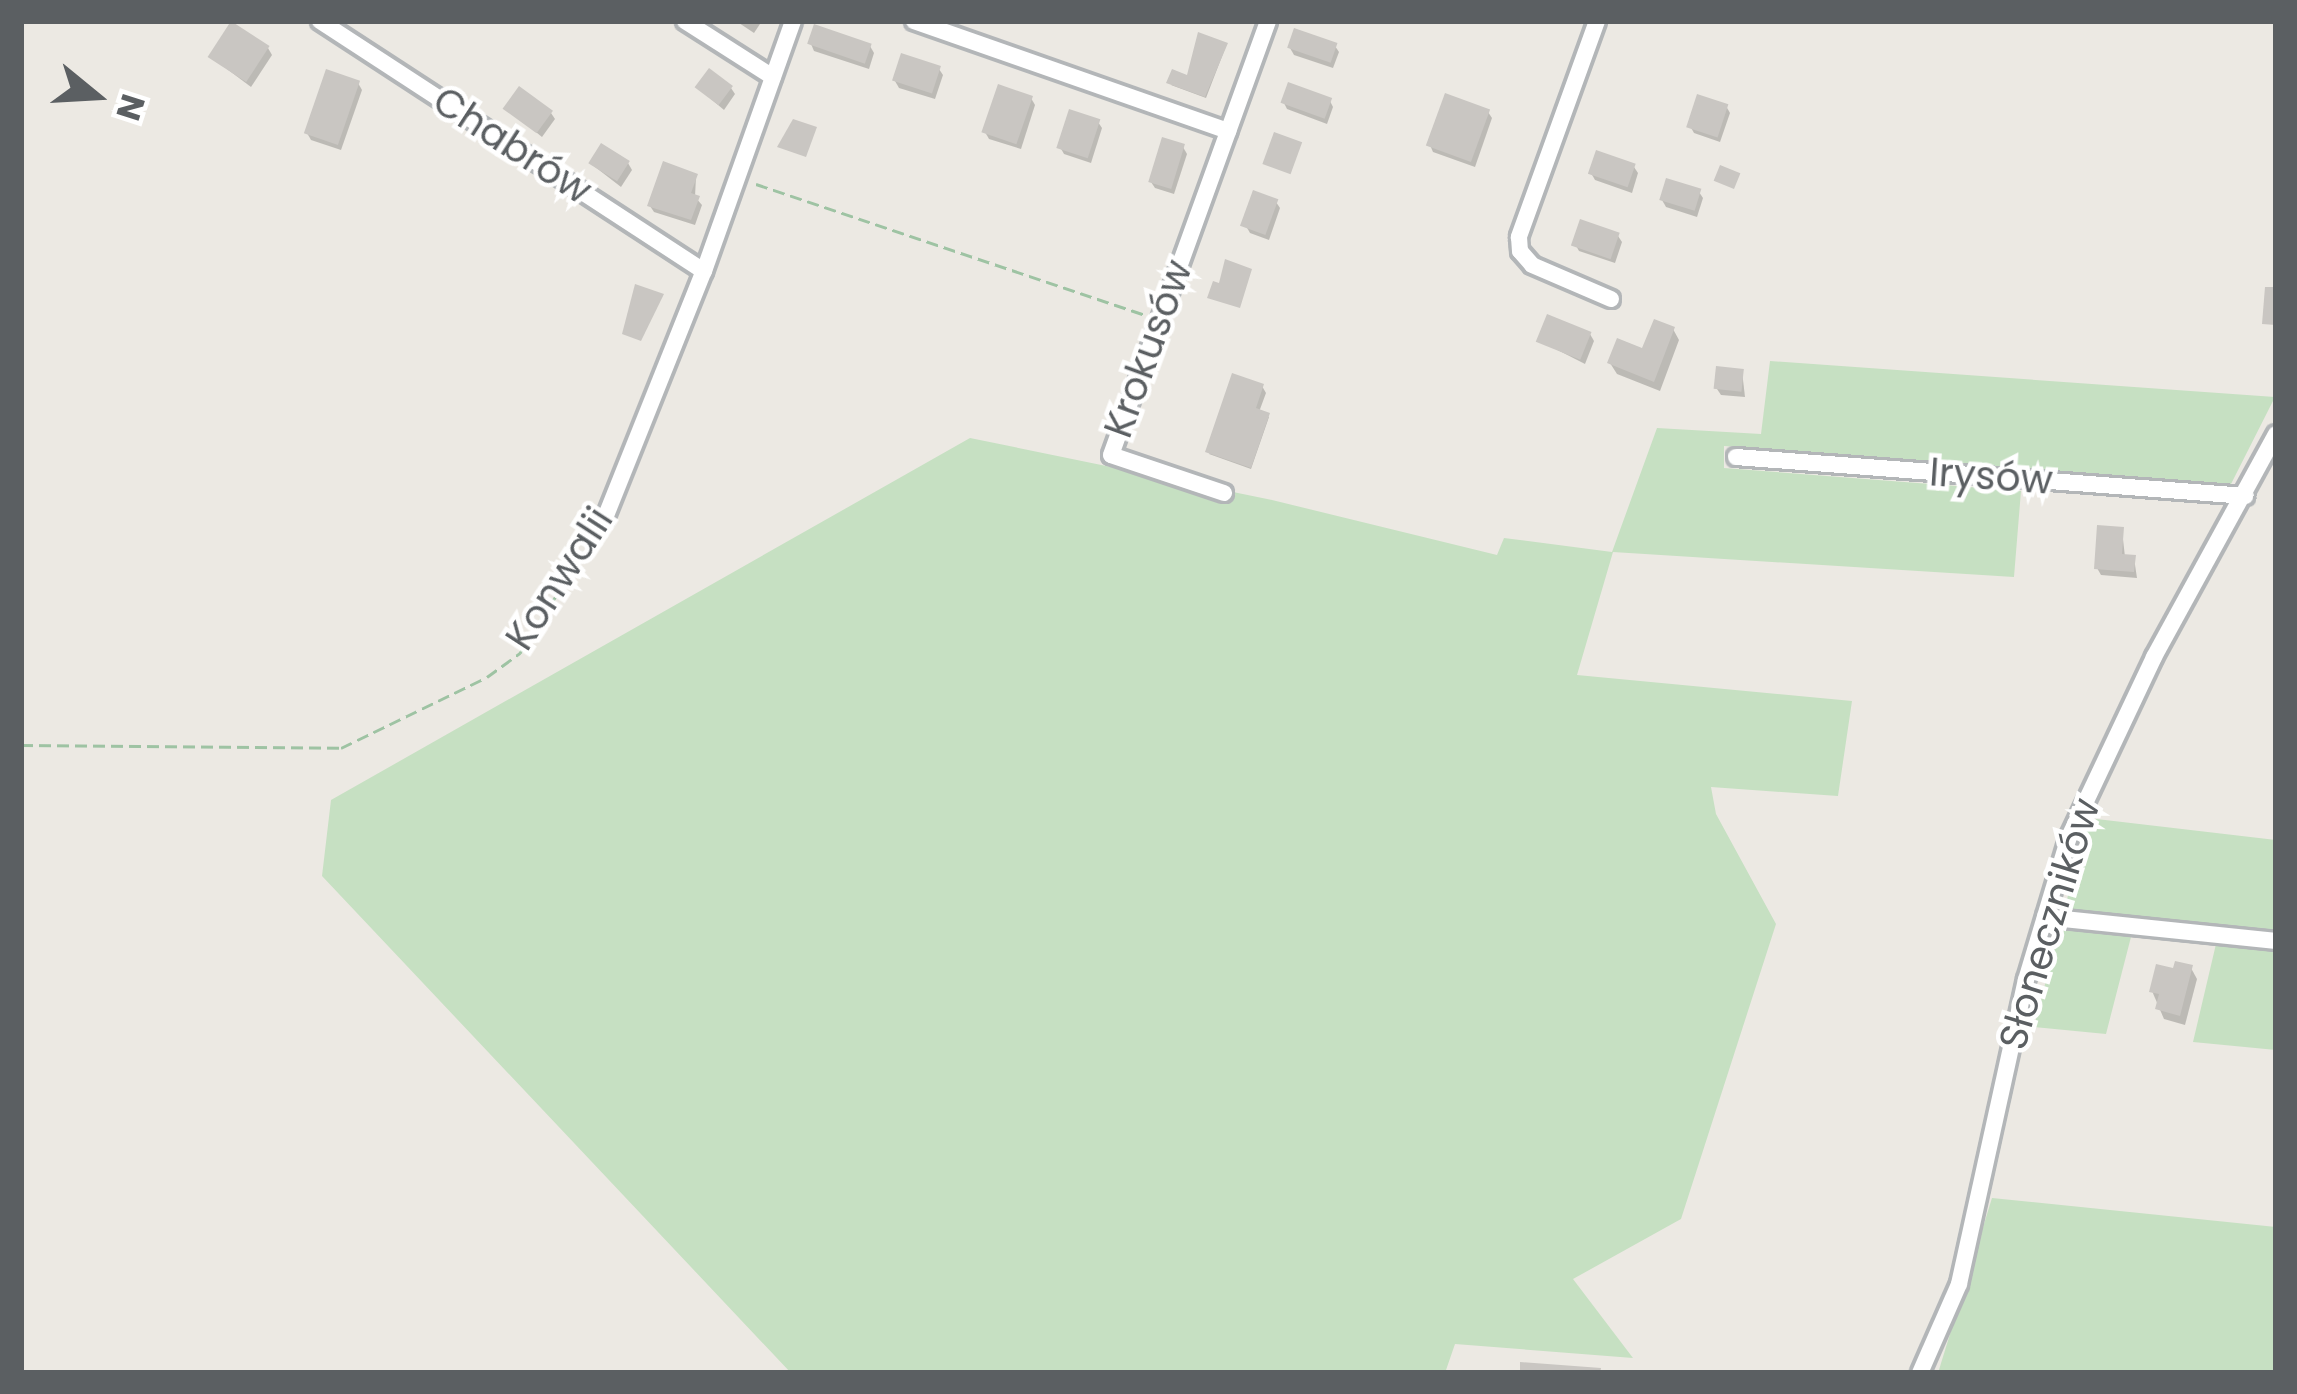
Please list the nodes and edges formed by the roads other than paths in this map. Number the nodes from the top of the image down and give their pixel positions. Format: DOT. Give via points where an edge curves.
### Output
graph roads {
  1 [pos="320,21"];
  2 [pos="685,21"];
  3 [pos="793,21"];
  4 [pos="914,21"];
  5 [pos="1268,21"];
  6 [pos="1597,21"];
  7 [pos="773,77"];
  8 [pos="1228,131"];
  9 [pos="704,271"];
  10 [pos="1611,299"];
  11 [pos="2276,434"];
  12 [pos="1736,457"];
  13 [pos="1224,493"];
  14 [pos="2246,496"];
  15 [pos="605,518"];
  16 [pos="2044,917"];
  17 [pos="2276,941"];
  18 [pos="1920,1373"];
  1 -- 9 [label="street, Chabrów"];
  2 -- 7 [label="street"];
  3 -- 7 [label="street, Konwalii"];
  4 -- 8 [label="street"];
  5 -- 8 [label="street, Krokusów"];
  6 -- 10 [label="street" via="1520,251 1532,265"];
  7 -- 9 [label="street, Konwalii"];
  8 -- 13 [label="street, Krokusów" via="1111,455"];
  9 -- 15 [label="street, Konwalii"];
  11 -- 14 [label="street, Słoneczników"];
  12 -- 14 [label="street, Irysów"];
  14 -- 16 [label="street, Słoneczników" via="2118,729 2069,837"];
  16 -- 17 [label="street"];
  16 -- 18 [label="street, Słoneczników" via="1959,1284"];
}
